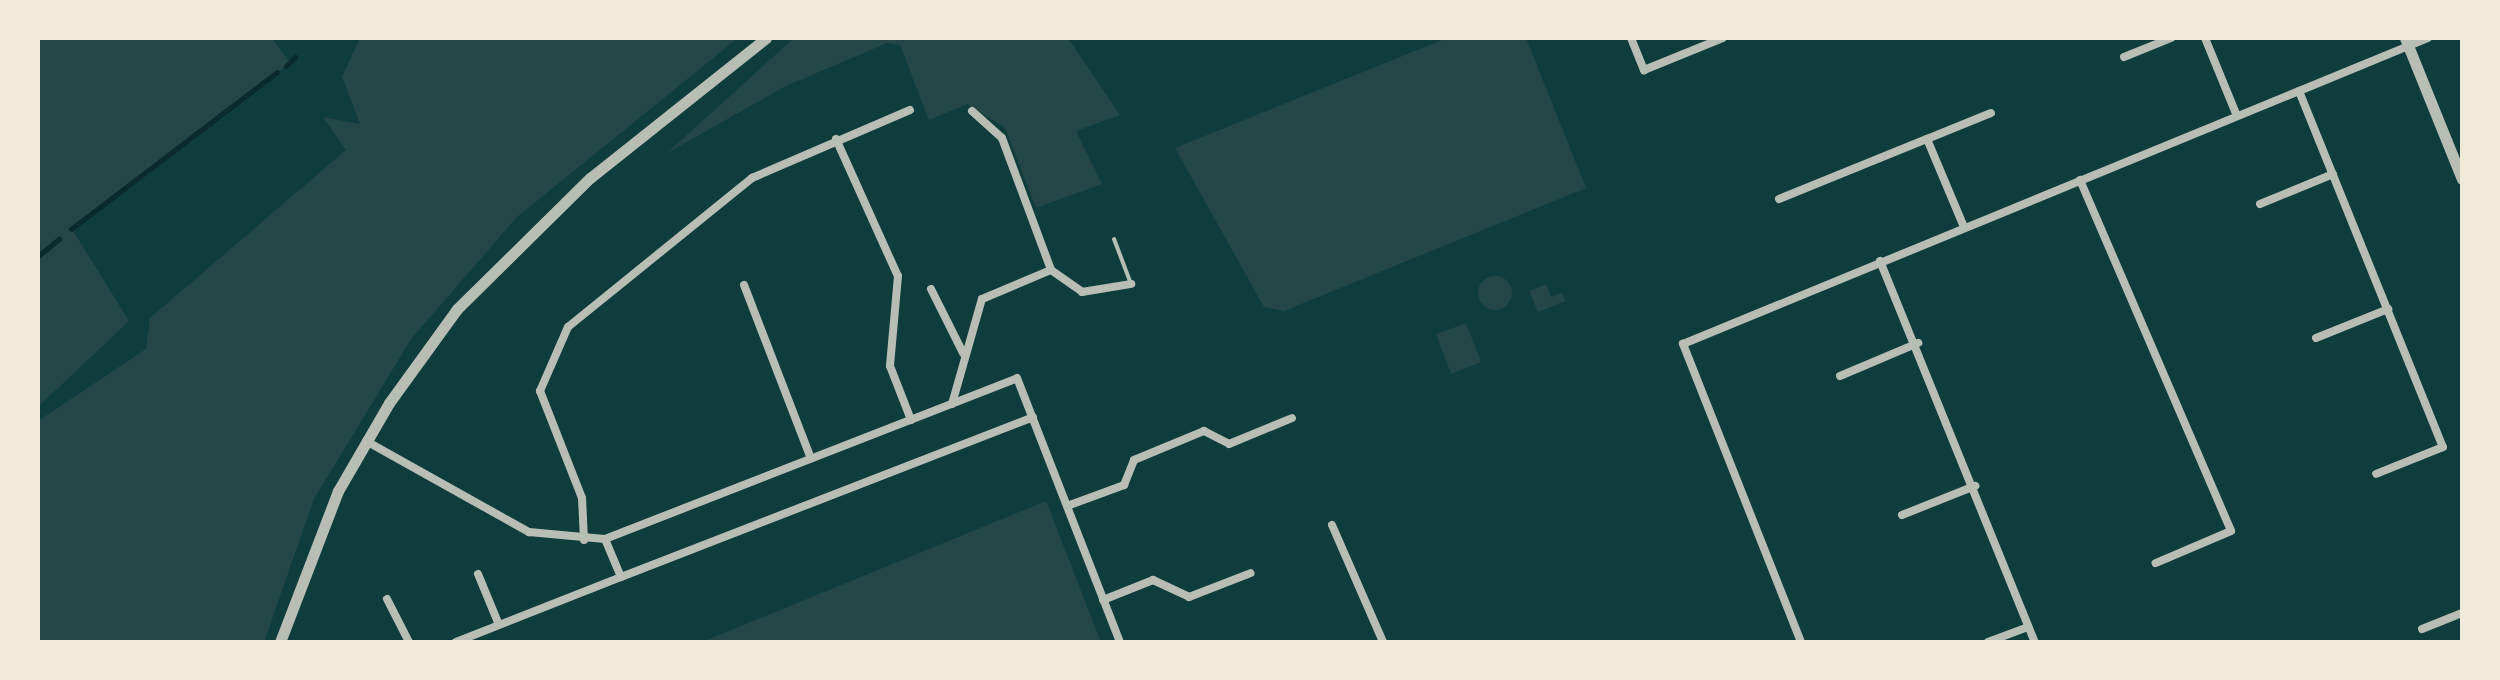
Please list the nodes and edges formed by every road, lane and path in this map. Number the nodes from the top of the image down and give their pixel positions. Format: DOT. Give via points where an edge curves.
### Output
graph roads {
  1 [pos="766,38"];
  2 [pos="1631,38"];
  3 [pos="1723,38"];
  4 [pos="2171,38"];
  5 [pos="2205,38"];
  6 [pos="2428,38"];
  7 [pos="2407,42"];
  8 [pos="2124,57"];
  9 [pos="2299,91"];
  10 [pos="910,110"];
  11 [pos="972,111"];
  12 [pos="1991,113"];
  13 [pos="2237,116"];
  14 [pos="836,139"];
  15 [pos="1927,139"];
  16 [pos="2333,174"];
  17 [pos="2462,179"];
  18 [pos="2080,180"];
  19 [pos="1779,199"];
  20 [pos="2260,204"];
  21 [pos="1964,227"];
  22 [pos="1114,239"];
  23 [pos="1880,261"];
  24 [pos="1051,270"];
  25 [pos="1131,284"];
  26 [pos="744,285"];
  27 [pos="931,289"];
  28 [pos="2388,309"];
  29 [pos="2316,338"];
  30 [pos="1918,343"];
  31 [pos="963,353"];
  32 [pos="1840,376"];
  33 [pos="952,404"];
  34 [pos="1033,417"];
  35 [pos="1292,418"];
  36 [pos="911,420"];
  37 [pos="366,441"];
  38 [pos="811,459"];
  39 [pos="2376,474"];
  40 [pos="1975,486"];
  41 [pos="1067,506"];
  42 [pos="1902,515"];
  43 [pos="1332,525"];
  44 [pos="605,539"];
  45 [pos="584,540"];
  46 [pos="2156,563"];
  47 [pos="1251,573"];
  48 [pos="478,574"];
  49 [pos="621,577"];
  50 [pos="387,599"];
  51 [pos="1103,600"];
  52 [pos="2462,613"];
  53 [pos="499,625"];
  54 [pos="2028,627"];
  55 [pos="2422,629"];
  56 [pos="280,642"];
  57 [pos="409,642"];
  58 [pos="456,642"];
  59 [pos="1120,642"];
  60 [pos="1383,642"];
  61 [pos="1801,642"];
  62 [pos="1988,642"];
  63 [pos="2035,642"];
  1 -- 37 [label="street" via="521,240 439,333"];
  2 -- 3 [label="street" via="1644,70"];
  4 -- 8 [label="street"];
  5 -- 13 [label="street"];
  6 -- 7 [label="street"];
  7 -- 9 [label="street"];
  7 -- 17 [label="street"];
  9 -- 13 [label="street"];
  9 -- 16 [label="street"];
  10 -- 14 [label="street"];
  11 -- 24 [label="street" via="1002,138"];
  12 -- 15 [label="street"];
  13 -- 18 [label="street"];
  14 -- 36 [label="street" via="898,276 890,366"];
  14 -- 45 [label="street" via="752,178 568,327 540,391 582,498"];
  15 -- 19 [label="street"];
  15 -- 21 [label="street"];
  16 -- 20 [label="street"];
  16 -- 28 [label="street"];
  18 -- 21 [label="street"];
  18 -- 46 [label="street" via="2231,531"];
  21 -- 23 [label="street"];
  22 -- 25 [label="lane"];
  23 -- 30 [label="street"];
  23 -- 61 [label="street" via="1683,344"];
  24 -- 25 [label="street" via="1082,292"];
  24 -- 31 [label="street" via="982,299"];
  26 -- 38 [label="street"];
  27 -- 31 [label="street"];
  28 -- 29 [label="street"];
  28 -- 39 [label="street" via="2443,447"];
  30 -- 32 [label="street"];
  30 -- 40 [label="street"];
  31 -- 33 [label="street"];
  33 -- 34 [label="street" via="1017,378"];
  33 -- 36 [label="street"];
  34 -- 41 [label="street"];
  34 -- 49 [label="street"];
  35 -- 41 [label="street" via="1229,444 1204,431 1134,460 1124,485"];
  36 -- 38 [label="street"];
  37 -- 45 [label="street" via="529,532"];
  37 -- 56 [label="street" via="310,554"];
  38 -- 44 [label="street"];
  40 -- 42 [label="street"];
  40 -- 54 [label="street"];
  41 -- 51 [label="street"];
  43 -- 60 [label="street"];
  44 -- 45 [label="street"];
  44 -- 49 [label="street"];
  47 -- 51 [label="street" via="1189,597 1153,580"];
  48 -- 53 [label="street"];
  49 -- 53 [label="street"];
  50 -- 57 [label="street"];
  51 -- 59 [label="street"];
  52 -- 55 [label="street"];
  53 -- 58 [label="street"];
  54 -- 62 [label="street"];
  54 -- 63 [label="street"];
}
